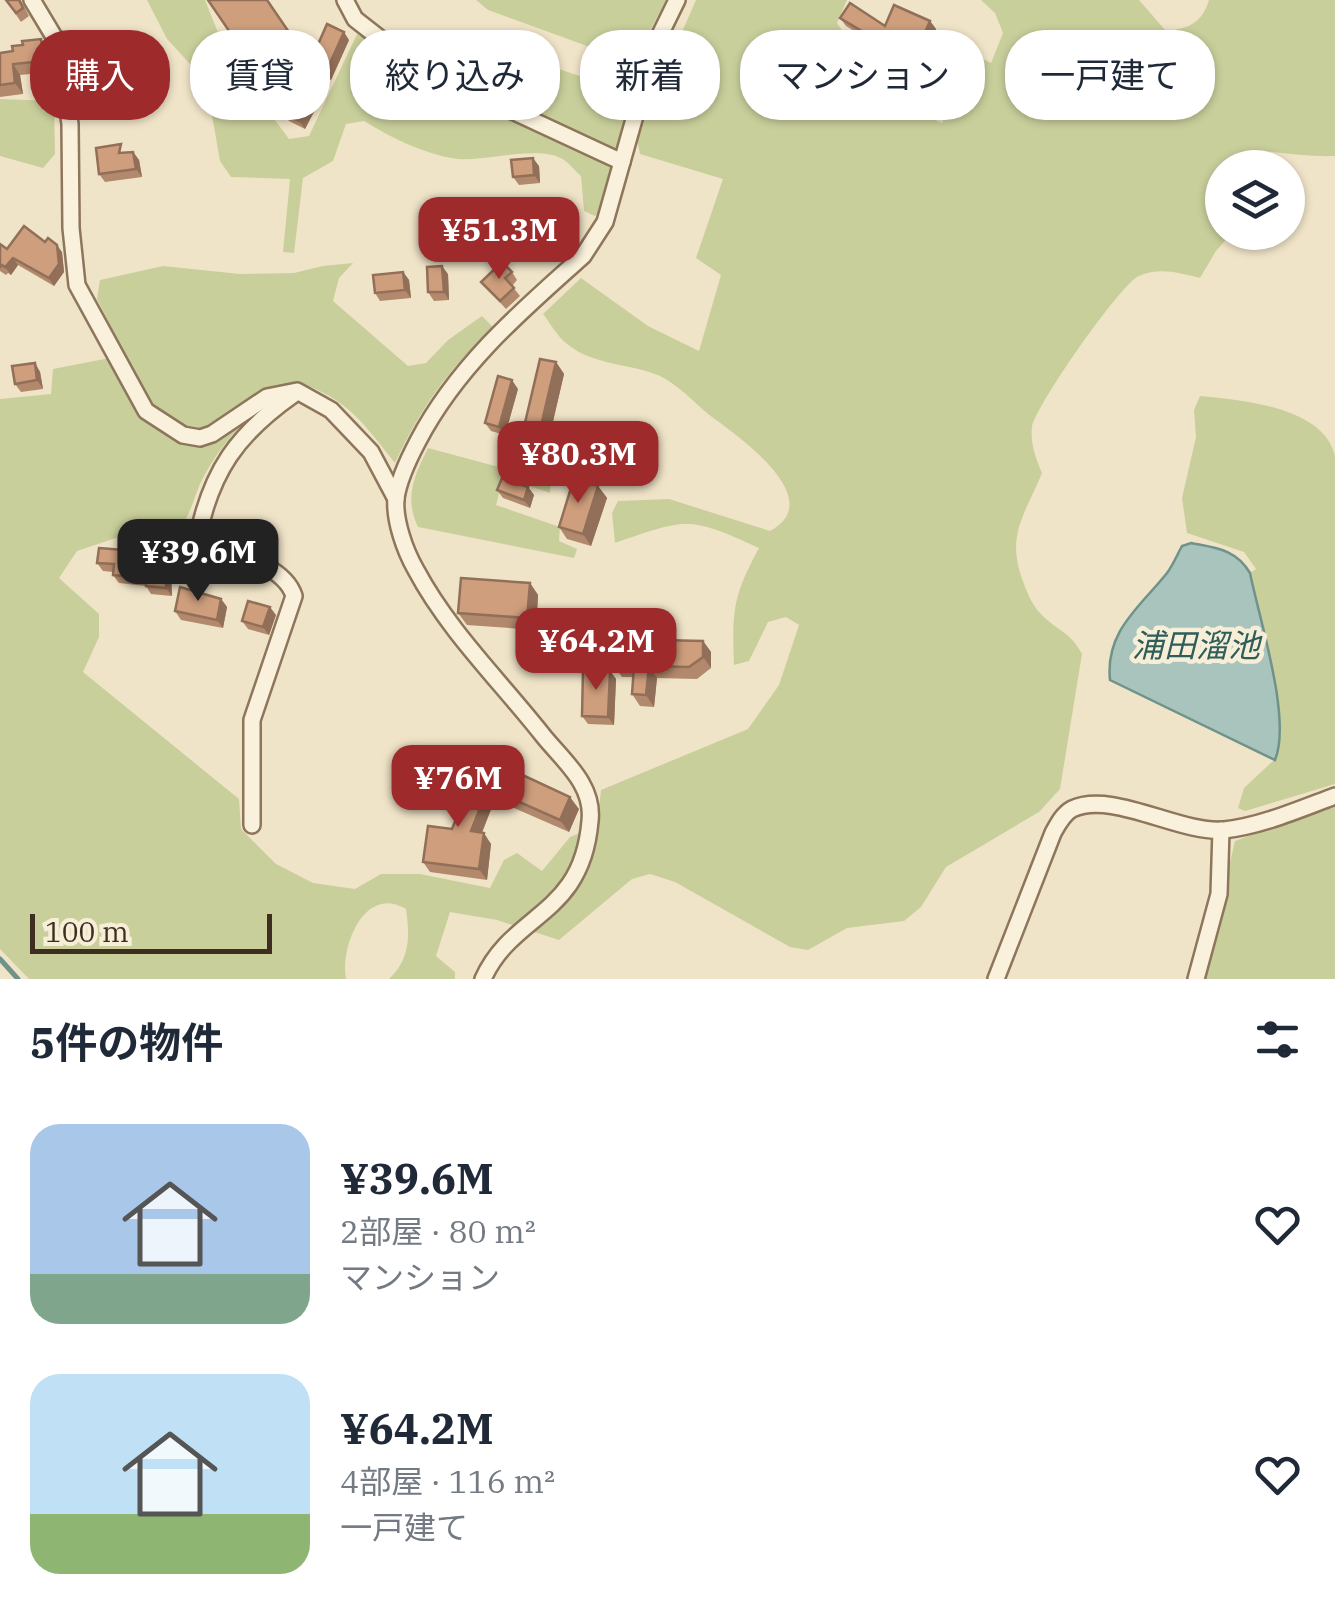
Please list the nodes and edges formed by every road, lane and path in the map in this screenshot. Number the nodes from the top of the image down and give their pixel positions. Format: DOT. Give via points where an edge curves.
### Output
graph roads {
  1 [pos="32,0"];
  2 [pos="344,0"];
  3 [pos="677,0"];
  4 [pos="622,162"];
  5 [pos="297,392"];
  6 [pos="396,498"];
  7 [pos="1335,796"];
  8 [pos="252,825"];
  9 [pos="1221,830"];
  10 [pos="483,979"];
  11 [pos="996,979"];
  12 [pos="1196,979"];
  1 -- 5 [label="street" via="59,45 70,124 77,285 146,411 200,438 267,396"];
  2 -- 4 [label="street" via="354,18 388,44"];
  3 -- 4 [label="street" via="655,45"];
  4 -- 6 [label="street" via="595,241 448,389"];
  5 -- 6 [label="street" via="317,399 348,426 372,452"];
  5 -- 8 [label="street" via="236,443 202,516 198,540 278,573 294,596 252,720"];
  6 -- 10 [label="street" via="416,571 476,657 576,773 591,804 585,854 569,888 506,947"];
  7 -- 9 [label="street"];
  9 -- 11 [label="street" via="1106,806 1074,808 1053,833"];
  9 -- 12 [label="street" via="1219,894"];
}
